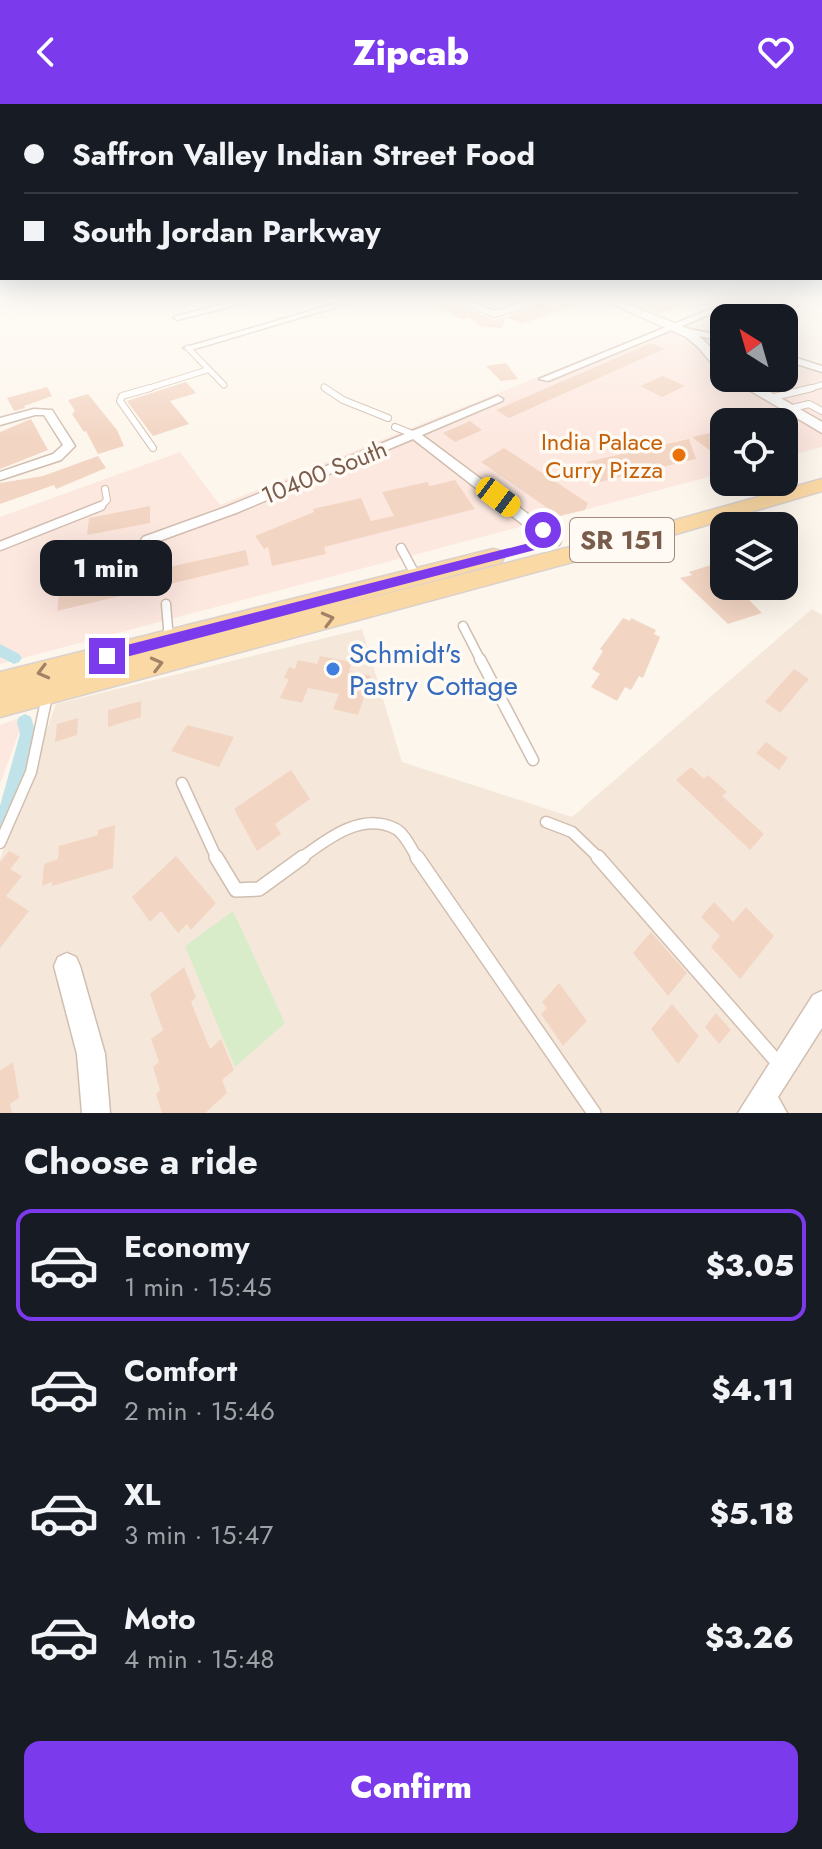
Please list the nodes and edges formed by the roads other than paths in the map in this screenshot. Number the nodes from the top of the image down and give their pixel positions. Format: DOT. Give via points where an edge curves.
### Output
graph roads {
  1 [pos="202,344"];
  2 [pos="636,344"];
  3 [pos="188,348"];
  4 [pos="798,361"];
  5 [pos="822,369"];
  6 [pos="207,370"];
  7 [pos="544,379"];
  8 [pos="224,385"];
  9 [pos="822,385"];
  10 [pos="324,387"];
  11 [pos="758,392"];
  12 [pos="498,399"];
  13 [pos="769,399"];
  14 [pos="822,401"];
  15 [pos="809,404"];
  16 [pos="787,408"];
  17 [pos="793,408"];
  18 [pos="822,411"];
  19 [pos="798,414"];
  20 [pos="0,422"];
  21 [pos="398,425"];
  22 [pos="822,428"];
  23 [pos="153,448"];
  24 [pos="822,469"];
  25 [pos="0,476"];
  26 [pos="798,476"];
  27 [pos="822,485"];
  28 [pos="105,489"];
  29 [pos="732,496"];
  30 [pos="676,518"];
  31 [pos="148,540"];
  32 [pos="554,541"];
  33 [pos="0,546"];
  34 [pos="401,548"];
  35 [pos="420,585"];
  36 [pos="166,604"];
  37 [pos="463,626"];
  38 [pos="169,641"];
  39 [pos="0,684"];
  40 [pos="48,691"];
  41 [pos="0,705"];
  42 [pos="533,760"];
  43 [pos="182,783"];
  44 [pos="546,822"];
  45 [pos="0,843"];
  46 [pos="67,966"];
  47 [pos="822,1004"];
  48 [pos="782,1068"];
  49 [pos="762,1108"];
  50 [pos="96,1113"];
  51 [pos="594,1113"];
  1 -- 3 [label="street"];
  2 -- 7 [label="street"];
  3 -- 6 [label="lane"];
  4 -- 5 [label="street"];
  6 -- 8 [label="lane"];
  6 -- 23 [label="lane" via="122,396 120,401"];
  9 -- 13 [label="lane"];
  10 -- 21 [label="lane"];
  11 -- 13 [label="street"];
  12 -- 21 [label="street, 10400 South"];
  13 -- 16 [label="street"];
  14 -- 15 [label="lane"];
  15 -- 17 [label="lane"];
  15 -- 18 [label="lane"];
  19 -- 22 [label="street"];
  20 -- 25 [label="street" via="44,412 52,415 68,443 57,457"];
  21 -- 31 [label="street, 10400 South" via="231,510"];
  21 -- 32 [label="street"];
  24 -- 26 [label="main road"];
  27 -- 30 [label="main road, SR 151"];
  28 -- 33 [label="lane" via="107,500 98,509"];
  29 -- 30 [label="main road, SR 151"];
  30 -- 32 [label="main road, SR 151"];
  30 -- 35 [label="main road, SR 151"];
  32 -- 35 [label="main road, SR 151"];
  34 -- 35 [label="lane"];
  35 -- 38 [label="main road, SR 151"];
  40 -- 35 [label="main road, SR 151, one-way"];
  36 -- 38 [label="lane"];
  37 -- 42 [label="lane"];
  38 -- 39 [label="main road, SR 151, one-way"];
  40 -- 41 [label="main road, SR 151"];
  40 -- 45 [label="lane" via="41,745"];
  43 -- 51 [label="lane" via="236,890 259,889 346,829 371,822 398,830"];
  44 -- 48 [label="lane" via="572,832 593,851"];
  46 -- 50 [label="street" via="91,1054"];
  47 -- 48 [label="street"];
  48 -- 49 [label="street"];
}
